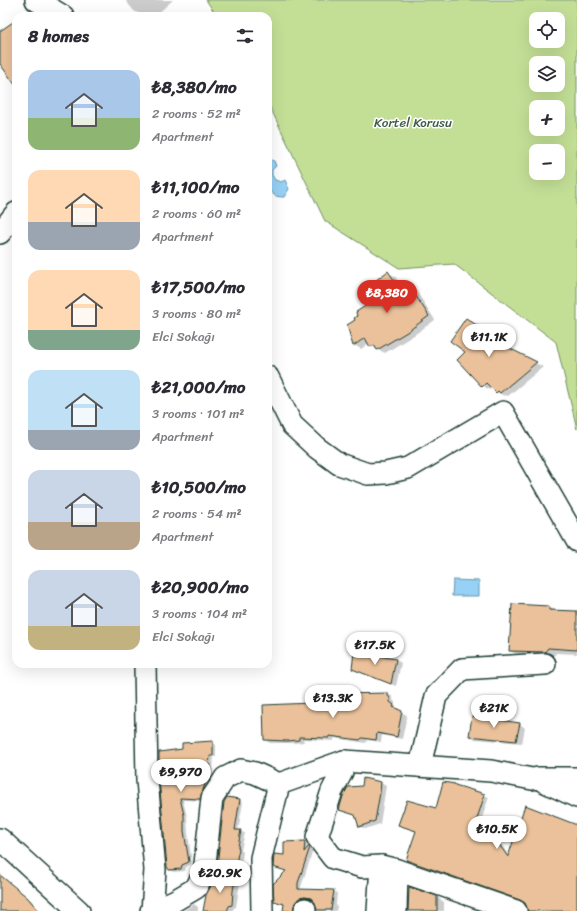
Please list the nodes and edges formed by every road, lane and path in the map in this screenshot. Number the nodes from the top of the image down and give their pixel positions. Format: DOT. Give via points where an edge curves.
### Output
graph roads {
  1 [pos="36,0"];
  2 [pos="56,12"];
  3 [pos="12,218"];
  4 [pos="0,232"];
  5 [pos="272,394"];
  6 [pos="276,412"];
  7 [pos="577,541"];
  8 [pos="545,664"];
  9 [pos="145,668"];
  10 [pos="344,761"];
  11 [pos="420,766"];
  12 [pos="577,778"];
  13 [pos="532,779"];
  14 [pos="279,784"];
  15 [pos="577,797"];
  16 [pos="0,839"];
  17 [pos="389,868"];
  18 [pos="79,911"];
  19 [pos="151,911"];
  20 [pos="262,911"];
  21 [pos="378,911"];
  22 [pos="396,911"];
  23 [pos="516,911"];
  1 -- 2 [label="street"];
  3 -- 4 [label="street"];
  5 -- 6 [label="street"];
  6 -- 7 [label="street" via="339,464 368,474 386,474 408,468 503,412"];
  8 -- 11 [label="street" via="462,669 436,696"];
  9 -- 19 [label="street" via="148,780 156,870"];
  10 -- 11 [label="street"];
  10 -- 14 [label="street"];
  10 -- 17 [label="street" via="317,837 333,858 362,867"];
  11 -- 13 [label="street" via="490,771"];
  12 -- 13 [label="street"];
  13 -- 15 [label="street" via="547,782"];
  14 -- 19 [label="street" via="256,773 241,770 226,778 212,798 204,873 196,888"];
  14 -- 20 [label="street" via="262,858"];
  16 -- 18 [label="street"];
  17 -- 21 [label="street"];
  17 -- 22 [label="street"];
  17 -- 23 [label="street"];
}
